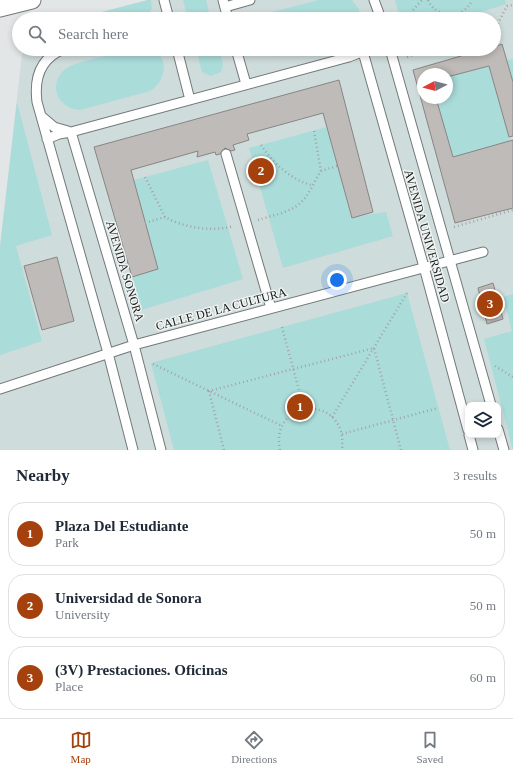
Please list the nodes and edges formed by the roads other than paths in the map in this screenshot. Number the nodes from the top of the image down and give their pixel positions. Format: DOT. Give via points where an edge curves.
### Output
graph roads {
  1 [pos="32,0"];
  2 [pos="164,0"];
  3 [pos="250,0"];
  4 [pos="374,0"];
  5 [pos="224,4"];
  6 [pos="0,8"];
  7 [pos="167,12"];
  8 [pos="379,12"];
  9 [pos="50,56"];
  10 [pos="179,56"];
  11 [pos="238,56"];
  12 [pos="345,56"];
  13 [pos="368,56"];
  14 [pos="392,56"];
  15 [pos="246,84"];
  16 [pos="190,100"];
  17 [pos="41,116"];
  18 [pos="71,132"];
  19 [pos="47,139"];
  20 [pos="226,154"];
  21 [pos="483,252"];
  22 [pos="451,260"];
  23 [pos="424,267"];
  24 [pos="271,308"];
  25 [pos="134,345"];
  26 [pos="108,353"];
  27 [pos="0,389"];
  28 [pos="490,402"];
  29 [pos="465,419"];
  30 [pos="470,438"];
  31 [pos="500,438"];
  32 [pos="133,450"];
  33 [pos="161,450"];
  34 [pos="473,450"];
  35 [pos="504,450"];
  1 -- 6 [label="street"];
  2 -- 7 [label="lane"];
  3 -- 5 [label="lane"];
  4 -- 8 [label="lane"];
  9 -- 17 [label="lane" via="37,76 36,89"];
  10 -- 16 [label="lane"];
  11 -- 15 [label="lane"];
  12 -- 15 [label="lane"];
  13 -- 23 [label="lane, AVENIDA UNIVERSIDAD"];
  14 -- 22 [label="lane, AVENIDA UNIVERSIDAD"];
  15 -- 16 [label="lane"];
  16 -- 18 [label="lane"];
  17 -- 18 [label="lane" via="54,126"];
  17 -- 19 [label="lane"];
  18 -- 19 [label="lane"];
  18 -- 25 [label="lane, AVENIDA SONORA"];
  19 -- 26 [label="lane"];
  20 -- 24 [label="lane"];
  21 -- 22 [label="lane, CALLE DE LA CULTURA"];
  22 -- 23 [label="lane, CALLE DE LA CULTURA"];
  22 -- 28 [label="lane, AVENIDA UNIVERSIDAD"];
  23 -- 24 [label="lane, CALLE DE LA CULTURA"];
  23 -- 29 [label="lane, AVENIDA UNIVERSIDAD"];
  24 -- 25 [label="lane, CALLE DE LA CULTURA"];
  25 -- 26 [label="lane, CALLE DE LA CULTURA"];
  25 -- 33 [label="lane, AVENIDA SONORA"];
  26 -- 27 [label="lane, CALLE DE LA CULTURA"];
  26 -- 32 [label="lane"];
  30 -- 34 [label="lane"];
  31 -- 35 [label="lane"];
}
